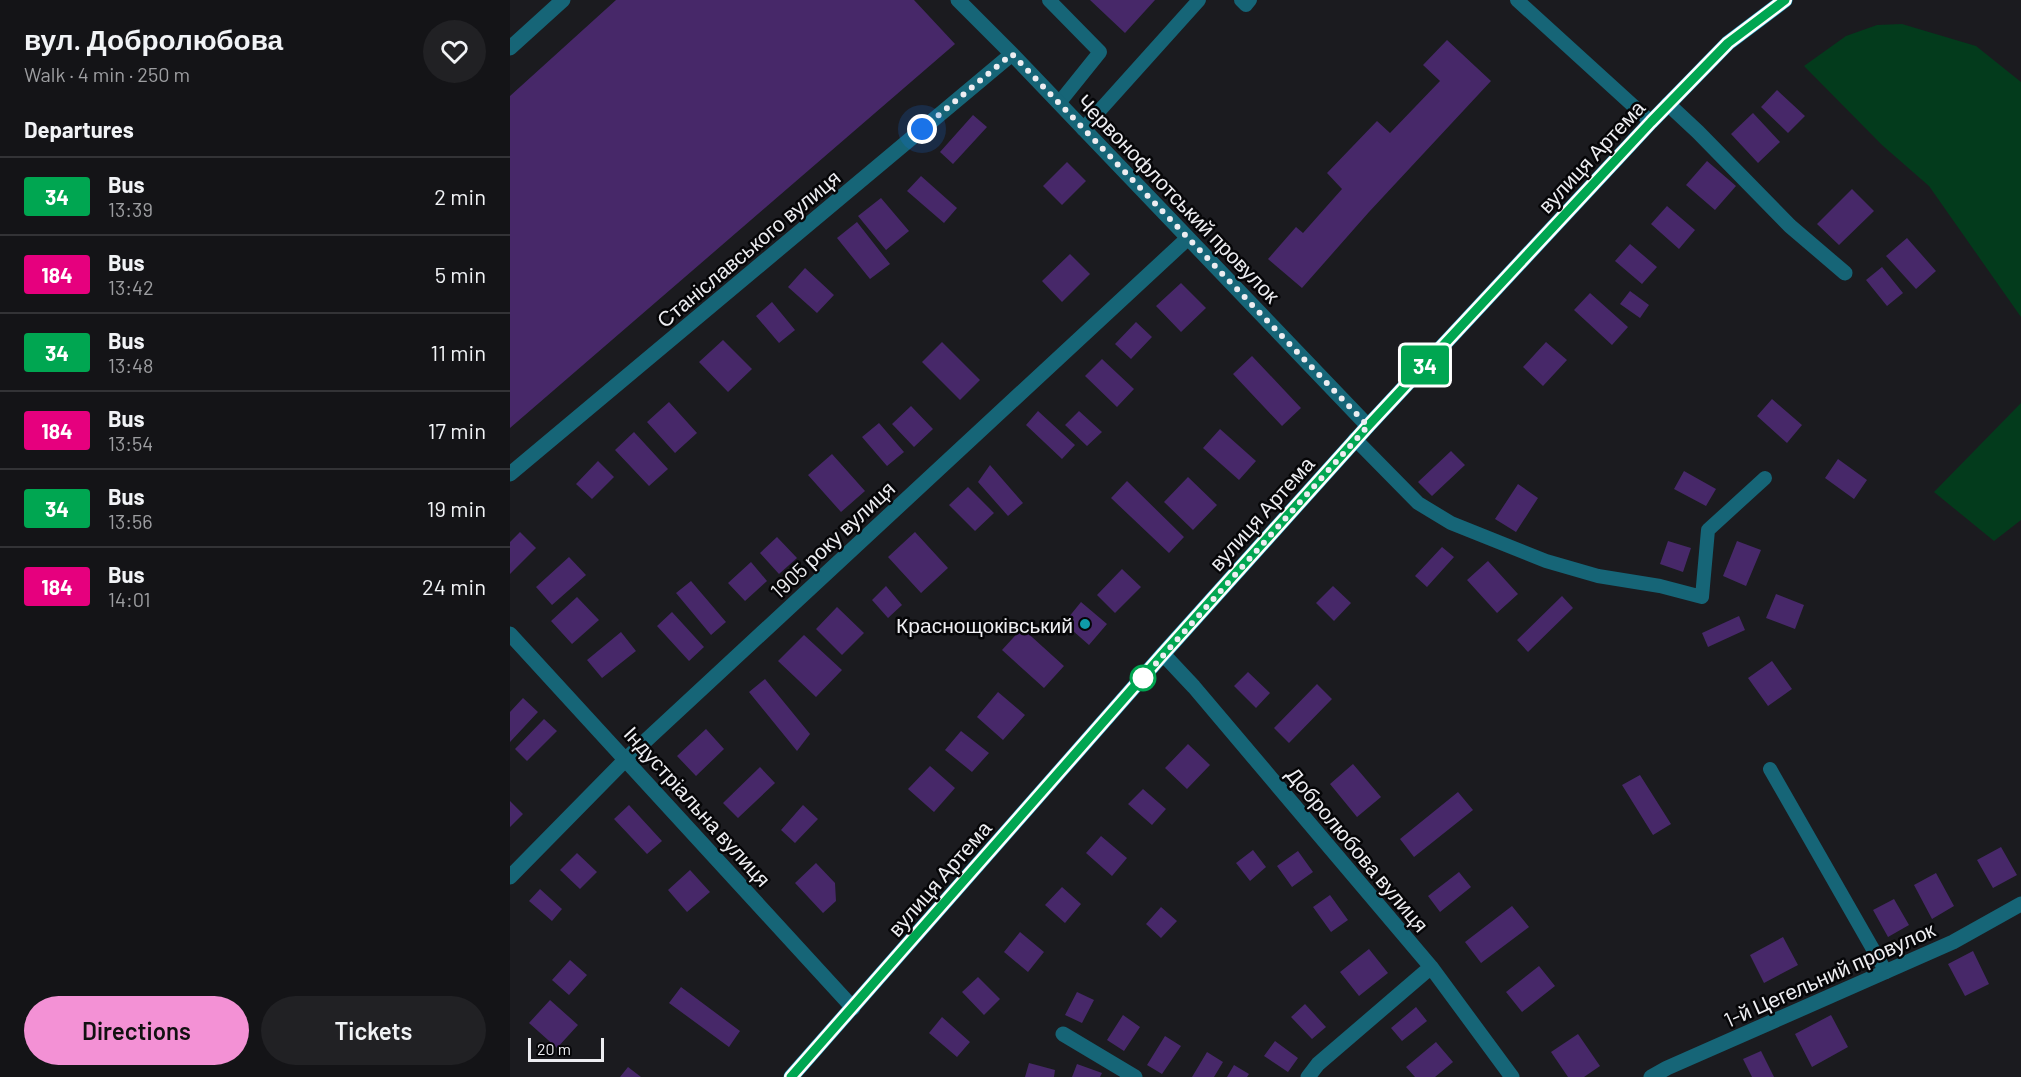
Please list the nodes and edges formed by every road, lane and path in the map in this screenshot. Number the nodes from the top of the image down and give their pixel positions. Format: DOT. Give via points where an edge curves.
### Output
graph roads {
  1 [pos="563,0"];
  2 [pos="958,0"];
  3 [pos="1049,0"];
  4 [pos="1198,0"];
  5 [pos="1241,0"];
  6 [pos="1250,0"];
  7 [pos="1517,0"];
  8 [pos="1785,0"];
  9 [pos="510,48"];
  10 [pos="1012,54"];
  11 [pos="1059,103"];
  12 [pos="1668,105"];
  13 [pos="1651,122"];
  14 [pos="1083,129"];
  15 [pos="1188,238"];
  16 [pos="1845,273"];
  17 [pos="1368,426"];
  18 [pos="1355,439"];
  19 [pos="510,474"];
  20 [pos="1765,478"];
  21 [pos="510,634"];
  22 [pos="1163,654"];
  23 [pos="626,759"];
  24 [pos="1770,770"];
  25 [pos="510,877"];
  26 [pos="2021,904"];
  27 [pos="1431,967"];
  28 [pos="1886,972"];
  29 [pos="853,1008"];
  30 [pos="1063,1034"];
  31 [pos="791,1077"];
  32 [pos="1135,1077"];
  33 [pos="1308,1077"];
  34 [pos="1512,1077"];
  35 [pos="1651,1077"];
  1 -- 9 [label="street"];
  2 -- 10 [label="street, Червонофлотський провулок"];
  3 -- 11 [label="lane" via="1100,52"];
  4 -- 14 [label="lane"];
  5 -- 6 [label="lane" via="1246,5"];
  7 -- 13 [label="lane"];
  8 -- 12 [label="main road, вулиця Артема" via="1728,43"];
  10 -- 11 [label="street, Червонофлотський провулок"];
  10 -- 19 [label="street, Станіславського вулиця"];
  11 -- 14 [label="street, Червонофлотський провулок"];
  12 -- 13 [label="main road, вулиця Артема"];
  12 -- 16 [label="street" via="1790,226"];
  13 -- 17 [label="main road, вулиця Артема"];
  14 -- 15 [label="street, Червонофлотський провулок"];
  15 -- 17 [label="street, Червонофлотський провулок"];
  15 -- 23 [label="street, 1905 року вулиця"];
  17 -- 18 [label="main road, вулиця Артема"];
  18 -- 20 [label="lane" via="1418,503 1451,522 1546,561 1702,597 1708,530"];
  18 -- 22 [label="main road, вулиця Артема"];
  21 -- 23 [label="street, Індустріальна вулиця"];
  22 -- 27 [label="street, Добролюбова вулиця"];
  22 -- 29 [label="main road, вулиця Артема"];
  23 -- 25 [label="street, 1905 року вулиця"];
  23 -- 29 [label="street, Індустріальна вулиця"];
  24 -- 28 [label="lane"];
  26 -- 28 [label="street, 1-й Цегельний провулок" via="1953,942"];
  27 -- 33 [label="street" via="1318,1064"];
  27 -- 34 [label="street, Добролюбова вулиця"];
  28 -- 35 [label="street, 1-й Цегельний провулок"];
  29 -- 31 [label="main road, вулиця Артема"];
  30 -- 32 [label="street"];
}
